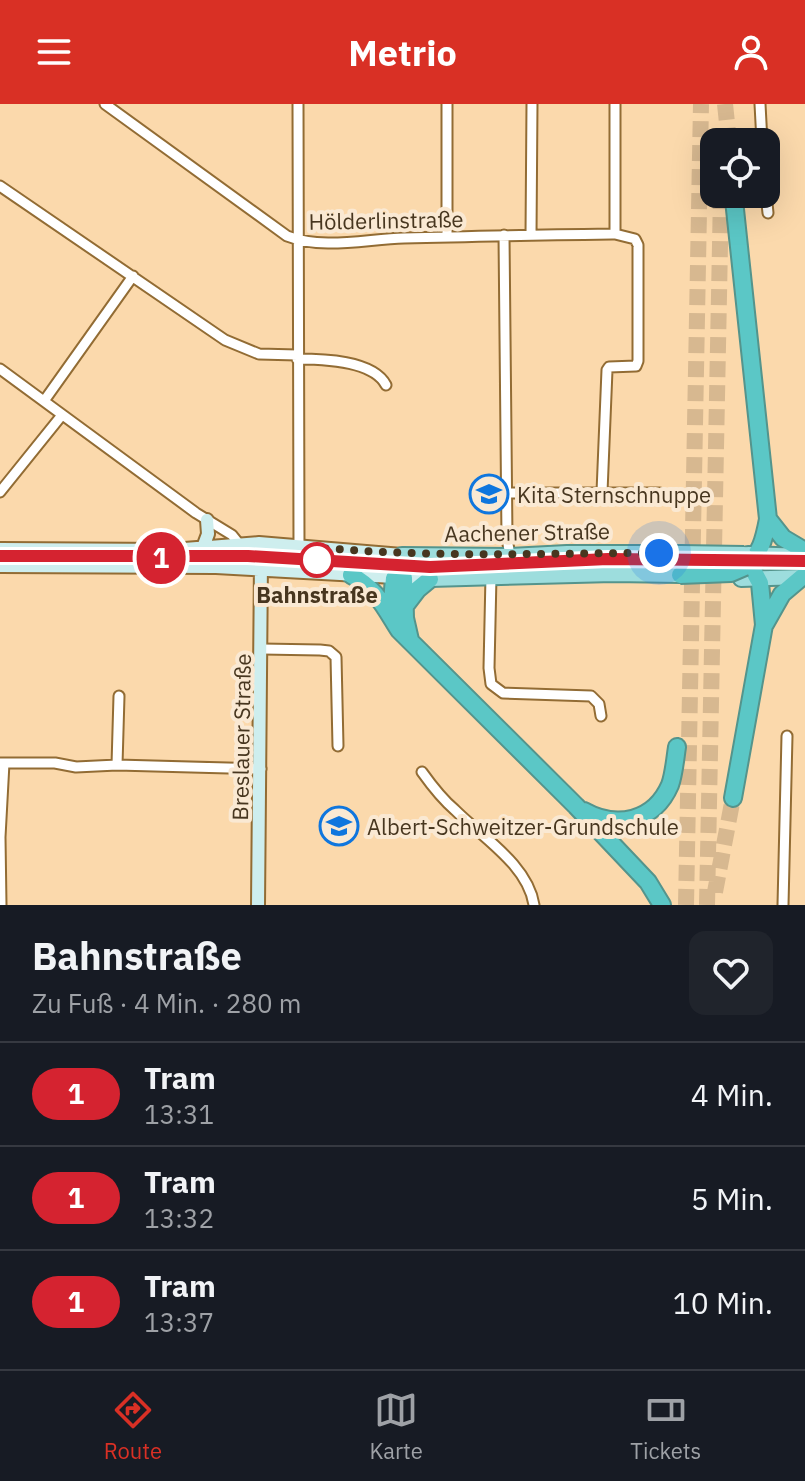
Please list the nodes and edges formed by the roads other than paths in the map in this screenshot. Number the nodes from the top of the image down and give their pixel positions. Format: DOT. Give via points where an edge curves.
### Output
graph roads {
  1 [pos="105,104"];
  2 [pos="298,104"];
  3 [pos="447,104"];
  4 [pos="532,104"];
  5 [pos="615,104"];
  6 [pos="760,104"];
  7 [pos="761,128"];
  8 [pos="0,186"];
  9 [pos="735,208"];
  10 [pos="767,208"];
  11 [pos="768,213"];
  12 [pos="615,234"];
  13 [pos="504,235"];
  14 [pos="531,235"];
  15 [pos="447,237"];
  16 [pos="298,240"];
  17 [pos="133,276"];
  18 [pos="297,357"];
  19 [pos="0,369"];
  20 [pos="386,385"];
  21 [pos="44,401"];
  22 [pos="62,415"];
  23 [pos="0,492"];
  24 [pos="602,492"];
  25 [pos="507,493"];
  26 [pos="660,493"];
  27 [pos="768,519"];
  28 [pos="207,520"];
  29 [pos="240,545"];
  30 [pos="299,546"];
  31 [pos="0,549"];
  32 [pos="202,550"];
  33 [pos="805,553"];
  34 [pos="402,555"];
  35 [pos="510,556"];
  36 [pos="747,564"];
  37 [pos="0,566"];
  38 [pos="263,570"];
  39 [pos="351,575"];
  40 [pos="680,575"];
  41 [pos="491,576"];
  42 [pos="804,577"];
  43 [pos="399,578"];
  44 [pos="430,579"];
  45 [pos="398,609"];
  46 [pos="764,625"];
  47 [pos="262,649"];
  48 [pos="119,696"];
  49 [pos="601,716"];
  50 [pos="787,736"];
  51 [pos="338,746"];
  52 [pos="677,747"];
  53 [pos="2,763"];
  54 [pos="117,765"];
  55 [pos="261,769"];
  56 [pos="422,772"];
  57 [pos="733,798"];
  58 [pos="576,806"];
  59 [pos="1,905"];
  60 [pos="258,905"];
  61 [pos="534,905"];
  62 [pos="662,905"];
  63 [pos="783,905"];
  1 -- 16 [label="street, Hölderlinstraße"];
  2 -- 16 [label="street"];
  3 -- 15 [label="street"];
  4 -- 14 [label="street"];
  5 -- 12 [label="street"];
  6 -- 7 [label="street"];
  8 -- 17 [label="street"];
  9 -- 27 [label="highway"];
  10 -- 11 [label="street"];
  12 -- 14 [label="street, Hölderlinstraße"];
  12 -- 24 [label="street" via="632,237 638,245 638,361 636,366 607,370"];
  13 -- 14 [label="street, Hölderlinstraße"];
  13 -- 15 [label="street, Hölderlinstraße"];
  13 -- 25 [label="street"];
  15 -- 16 [label="street, Hölderlinstraße"];
  16 -- 18 [label="street"];
  17 -- 18 [label="street" via="242,349"];
  17 -- 21 [label="street"];
  18 -- 20 [label="street" via="373,371"];
  18 -- 30 [label="street"];
  19 -- 21 [label="street"];
  21 -- 22 [label="street"];
  22 -- 23 [label="street"];
  22 -- 28 [label="street"];
  24 -- 25 [label="street"];
  24 -- 26 [label="street"];
  25 -- 35 [label="street"];
  27 -- 33 [label="highway"];
  27 -- 36 [label="highway"];
  28 -- 29 [label="street"];
  28 -- 32 [label="main road"];
  29 -- 30 [label="main road, Aachener Straße"];
  29 -- 32 [label="main road, Aachener Straße"];
  29 -- 38 [label="main road"];
  30 -- 34 [label="main road, Aachener Straße"];
  30 -- 38 [label="main road, Aachener Straße" via="265,552"];
  31 -- 32 [label="main road, Aachener Straße"];
  33 -- 36 [label="main road, Aachener Straße"];
  34 -- 35 [label="main road, Aachener Straße"];
  34 -- 43 [label="main road"];
  35 -- 36 [label="main road, Aachener Straße, bridge" via="680,553"];
  36 -- 40 [label="highway, bridge" via="731,573"];
  36 -- 42 [label="main road, Aachener Straße"];
  36 -- 46 [label="highway" via="763,599"];
  37 -- 38 [label="main road, Aachener Straße"];
  38 -- 39 [label="main road, Aachener Straße"];
  38 -- 47 [label="main road, Breslauer Straße"];
  39 -- 43 [label="main road, Aachener Straße"];
  39 -- 45 [label="highway"];
  40 -- 41 [label="main road, Aachener Straße"];
  41 -- 44 [label="main road, Aachener Straße"];
  41 -- 49 [label="street" via="491,684 503,693 591,696"];
  42 -- 46 [label="highway" via="782,594"];
  43 -- 44 [label="main road, Aachener Straße"];
  43 -- 45 [label="highway"];
  44 -- 45 [label="highway"];
  45 -- 58 [label="highway" via="399,630"];
  46 -- 57 [label="highway"];
  47 -- 51 [label="street" via="320,650 336,657"];
  47 -- 55 [label="main road, Breslauer Straße"];
  48 -- 54 [label="street"];
  50 -- 63 [label="street"];
  52 -- 58 [label="highway" via="669,786 650,812 612,822"];
  53 -- 54 [label="street"];
  53 -- 59 [label="street"];
  54 -- 55 [label="street"];
  55 -- 60 [label="main road, Breslauer Straße"];
  56 -- 61 [label="street" via="516,870"];
  58 -- 62 [label="highway" via="648,882"];
}
